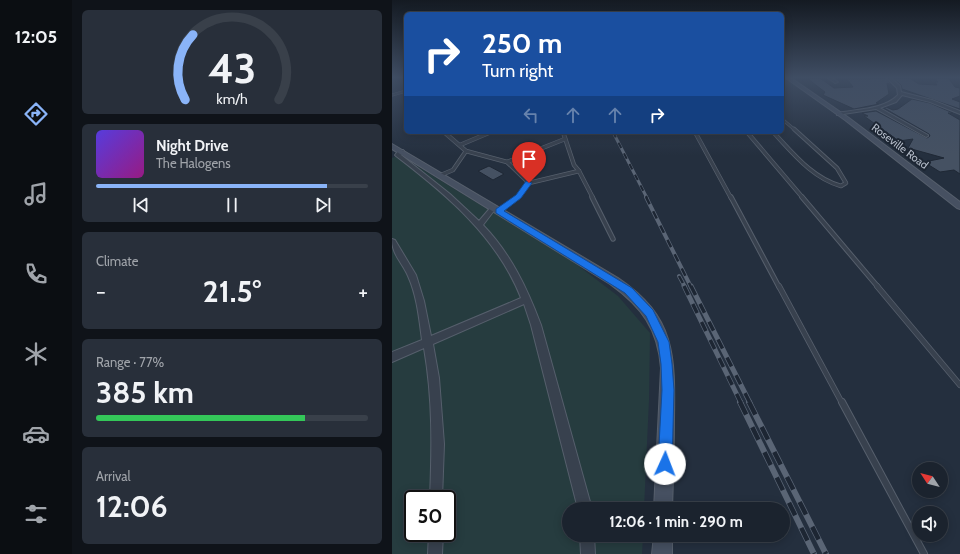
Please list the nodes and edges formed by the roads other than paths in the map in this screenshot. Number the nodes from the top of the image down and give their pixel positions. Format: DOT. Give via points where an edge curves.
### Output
graph roads {
  1 [pos="825,104"];
  2 [pos="888,104"];
  3 [pos="938,104"];
  4 [pos="877,108"];
  5 [pos="960,113"];
  6 [pos="839,114"];
  7 [pos="784,121"];
  8 [pos="446,134"];
  9 [pos="486,134"];
  10 [pos="564,134"];
  11 [pos="696,134"];
  12 [pos="749,134"];
  13 [pos="775,134"];
  14 [pos="926,136"];
  15 [pos="566,139"];
  16 [pos="460,145"];
  17 [pos="397,148"];
  18 [pos="466,151"];
  19 [pos="507,162"];
  20 [pos="579,171"];
  21 [pos="441,175"];
  22 [pos="529,183"];
  23 [pos="960,206"];
  24 [pos="496,209"];
  25 [pos="479,225"];
  26 [pos="614,239"];
  27 [pos="392,242"];
  28 [pos="527,299"];
  29 [pos="427,341"];
  30 [pos="392,357"];
  31 [pos="960,385"];
  32 [pos="436,490"];
  33 [pos="583,502"];
  34 [pos="664,502"];
  35 [pos="436,542"];
  36 [pos="587,542"];
  37 [pos="663,542"];
  38 [pos="435,554"];
  39 [pos="588,554"];
  40 [pos="662,554"];
  41 [pos="924,554"];
  1 -- 6 [label="main road, Roseville Road"];
  2 -- 4 [label="street"];
  3 -- 5 [label="street"];
  4 -- 6 [label="street"];
  4 -- 14 [label="street"];
  6 -- 23 [label="main road, Roseville Road"];
  7 -- 13 [label="lane" via="837,168 846,183 841,186 832,185"];
  8 -- 16 [label="lane"];
  9 -- 16 [label="lane"];
  10 -- 15 [label="lane"];
  11 -- 41 [label="lane"];
  12 -- 31 [label="lane"];
  15 -- 19 [label="lane"];
  15 -- 20 [label="lane" via="574,165"];
  16 -- 18 [label="lane"];
  17 -- 21 [label="main road"];
  17 -- 25 [label="street" via="398,155 461,206"];
  18 -- 19 [label="lane"];
  18 -- 21 [label="lane" via="453,170"];
  19 -- 22 [label="lane"];
  20 -- 22 [label="lane"];
  20 -- 26 [label="lane"];
  21 -- 24 [label="main road"];
  22 -- 24 [label="lane" via="519,197"];
  24 -- 25 [label="street"];
  24 -- 34 [label="main road" via="624,288 650,313 664,342 668,390"];
  25 -- 28 [label="street" via="494,241 507,261"];
  27 -- 29 [label="street" via="412,275 420,301"];
  28 -- 29 [label="street"];
  28 -- 33 [label="street"];
  29 -- 30 [label="street"];
  29 -- 32 [label="street" via="434,378 437,429"];
  35 -- 38 [label="street"];
  36 -- 39 [label="street"];
  37 -- 40 [label="main road"];
}
